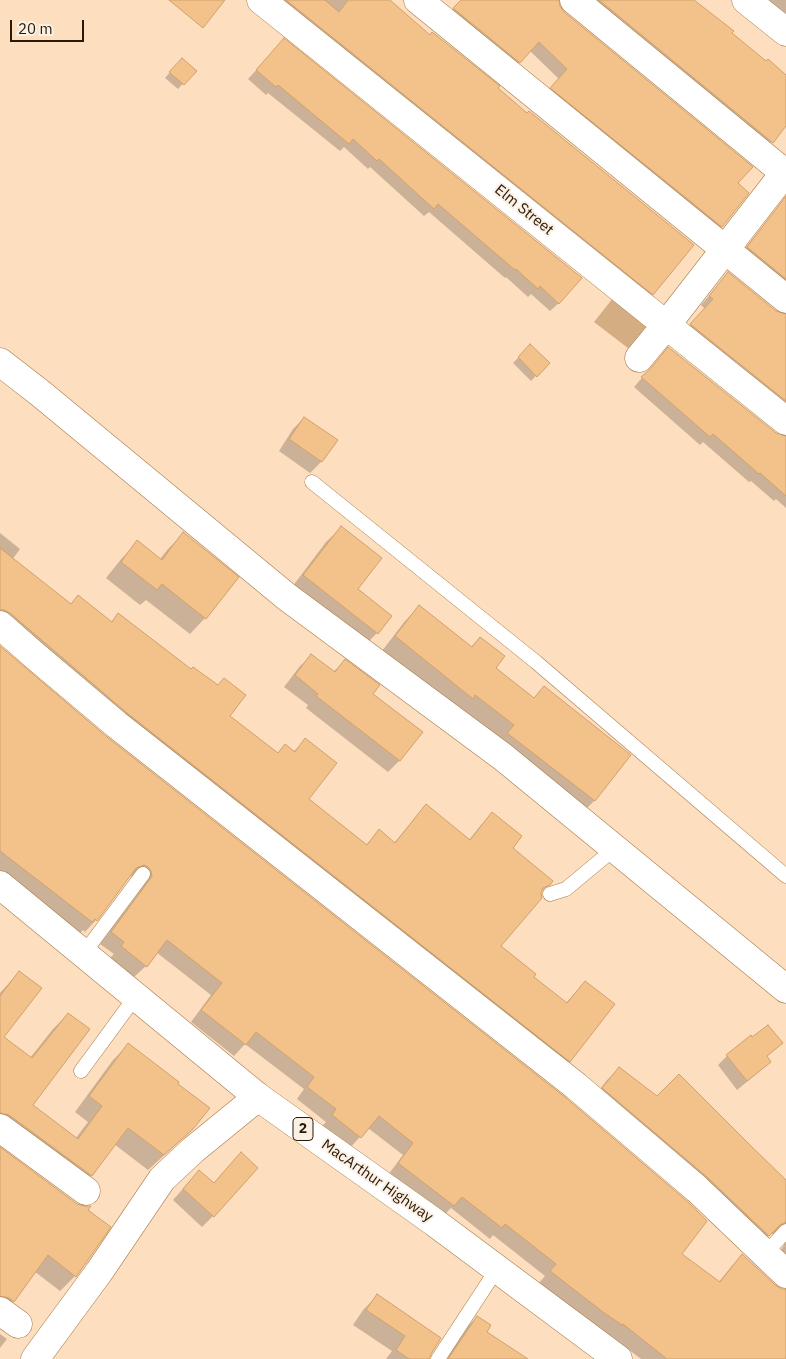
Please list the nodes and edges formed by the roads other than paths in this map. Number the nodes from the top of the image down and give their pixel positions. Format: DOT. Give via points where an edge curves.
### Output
graph roads {
  1 [pos="261,0"];
  2 [pos="418,0"];
  3 [pos="574,0"];
  4 [pos="746,0"];
  5 [pos="783,24"];
  6 [pos="785,172"];
  7 [pos="725,250"];
  8 [pos="786,299"];
  9 [pos="666,324"];
  10 [pos="639,358"];
  11 [pos="0,362"];
  12 [pos="786,421"];
  13 [pos="312,482"];
  14 [pos="0,625"];
  15 [pos="614,849"];
  16 [pos="143,874"];
  17 [pos="786,876"];
  18 [pos="3,894"];
  19 [pos="550,894"];
  20 [pos="84,953"];
  21 [pos="786,989"];
  22 [pos="136,996"];
  23 [pos="81,1071"];
  24 [pos="258,1097"];
  25 [pos="0,1128"];
  26 [pos="86,1191"];
  27 [pos="786,1231"];
  28 [pos="765,1254"];
  29 [pos="498,1269"];
  30 [pos="786,1274"];
  31 [pos="35,1359"];
  32 [pos="438,1359"];
  33 [pos="618,1359"];
  1 -- 9 [label="main road, Elm Street"];
  2 -- 7 [label="main road"];
  3 -- 6 [label="main road"];
  4 -- 5 [label="main road"];
  6 -- 7 [label="main road"];
  7 -- 8 [label="main road"];
  7 -- 9 [label="main road"];
  9 -- 10 [label="main road"];
  9 -- 12 [label="main road, Elm Street"];
  11 -- 15 [label="main road" via="287,597 503,757"];
  13 -- 17 [label="lane" via="536,662"];
  14 -- 28 [label="main road" via="117,725 576,1086 696,1189"];
  15 -- 19 [label="lane" via="566,889"];
  15 -- 21 [label="main road"];
  16 -- 20 [label="lane"];
  18 -- 20 [label="main road, MacArthur Highway / 2"];
  20 -- 22 [label="main road, MacArthur Highway / 2"];
  22 -- 23 [label="lane"];
  22 -- 24 [label="main road, MacArthur Highway / 2"];
  24 -- 29 [label="main road, MacArthur Highway / 2"];
  24 -- 31 [label="main road" via="162,1180"];
  25 -- 26 [label="main road"];
  27 -- 28 [label="lane"];
  28 -- 30 [label="main road"];
  29 -- 32 [label="lane"];
  29 -- 33 [label="main road, MacArthur Highway / 2"];
}
